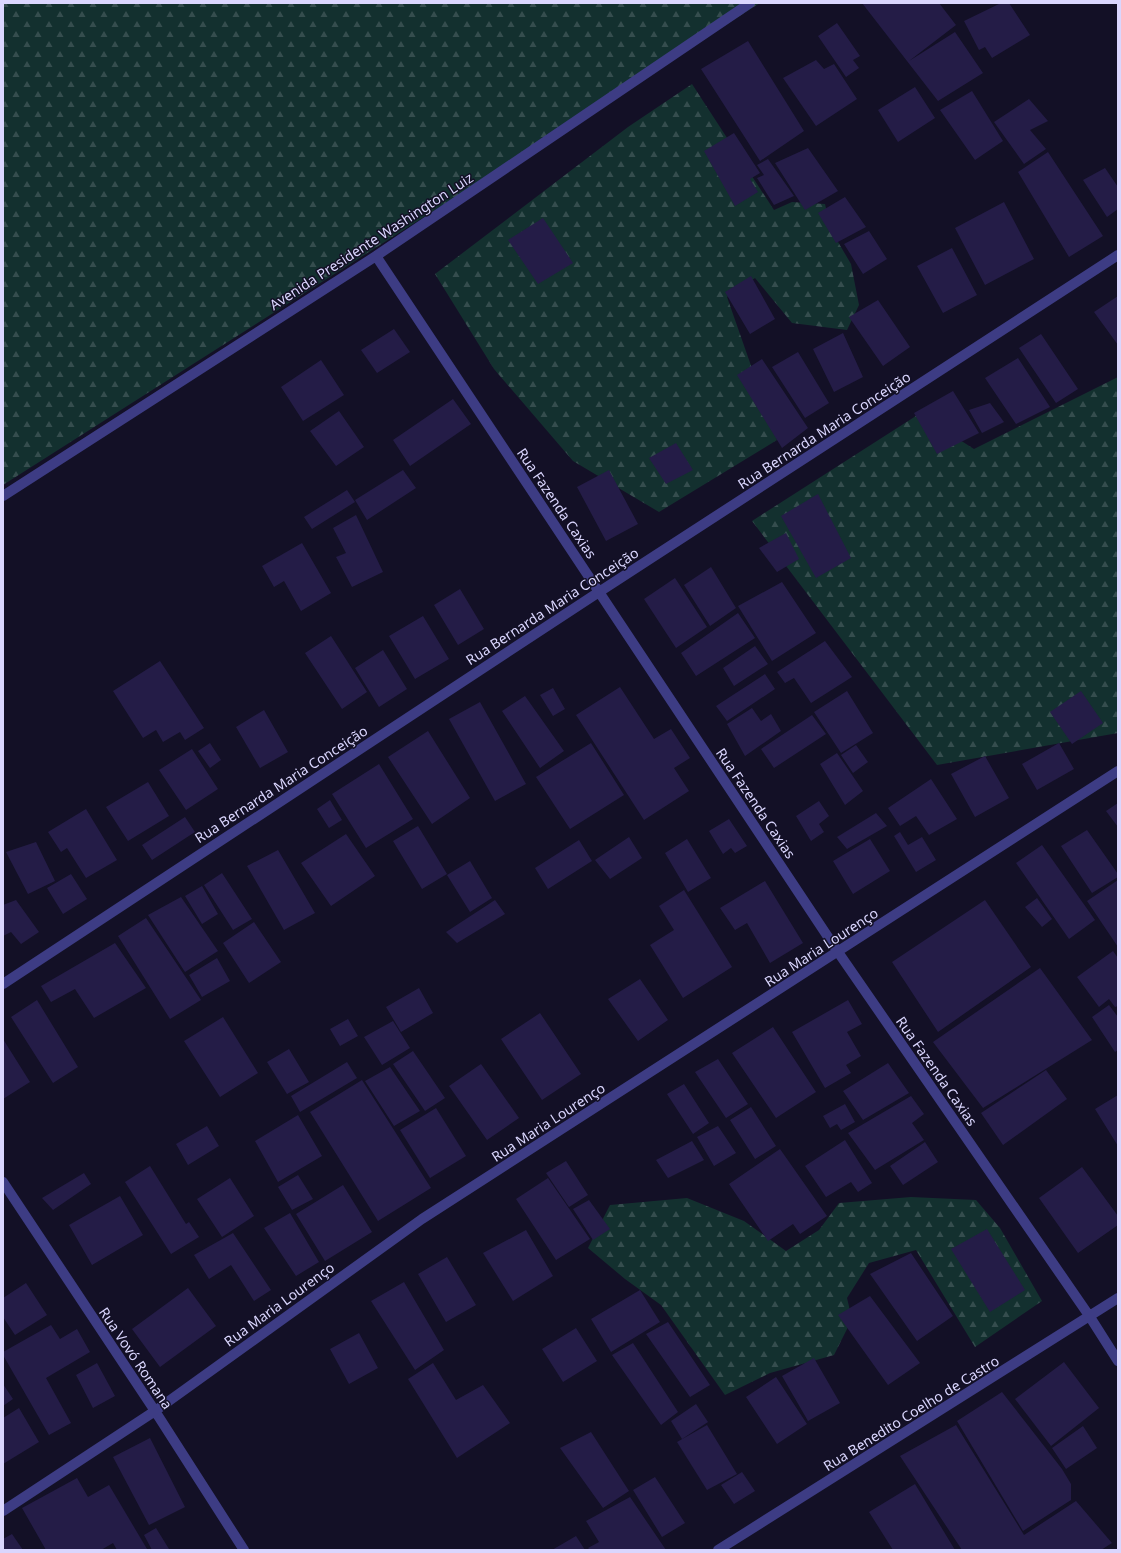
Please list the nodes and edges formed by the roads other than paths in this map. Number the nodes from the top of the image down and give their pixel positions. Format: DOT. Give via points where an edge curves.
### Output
graph roads {
  1 [pos="750,3"];
  2 [pos="1118,255"];
  3 [pos="376,256"];
  4 [pos="3,496"];
  5 [pos="599,592"];
  6 [pos="1118,771"];
  7 [pos="838,952"];
  8 [pos="3,984"];
  9 [pos="3,1182"];
  10 [pos="1118,1298"];
  11 [pos="1090,1317"];
  12 [pos="1118,1361"];
  13 [pos="155,1410"];
  14 [pos="3,1511"];
  15 [pos="244,1550"];
  16 [pos="718,1550"];
  1 -- 3 [label="street, Avenida Presidente Washington Luiz"];
  2 -- 5 [label="street, Rua Bernarda Maria Conceição"];
  3 -- 4 [label="street, Avenida Presidente Washington Luiz"];
  3 -- 5 [label="street, Rua Fazenda Caxias"];
  5 -- 7 [label="street, Rua Fazenda Caxias"];
  5 -- 8 [label="street, Rua Bernarda Maria Conceição"];
  6 -- 7 [label="street, Rua Maria Lourenço"];
  7 -- 11 [label="street, Rua Fazenda Caxias"];
  7 -- 13 [label="street, Rua Maria Lourenço" via="422,1219"];
  9 -- 13 [label="street, Rua Vovó Romana"];
  10 -- 11 [label="street, Rua Benedito Coelho de Castro"];
  11 -- 12 [label="street, Rua Fazenda Caxias"];
  11 -- 16 [label="street, Rua Benedito Coelho de Castro"];
  13 -- 14 [label="street, Rua Maria Lourenço"];
  13 -- 15 [label="street, Rua Vovó Romana"];
}
